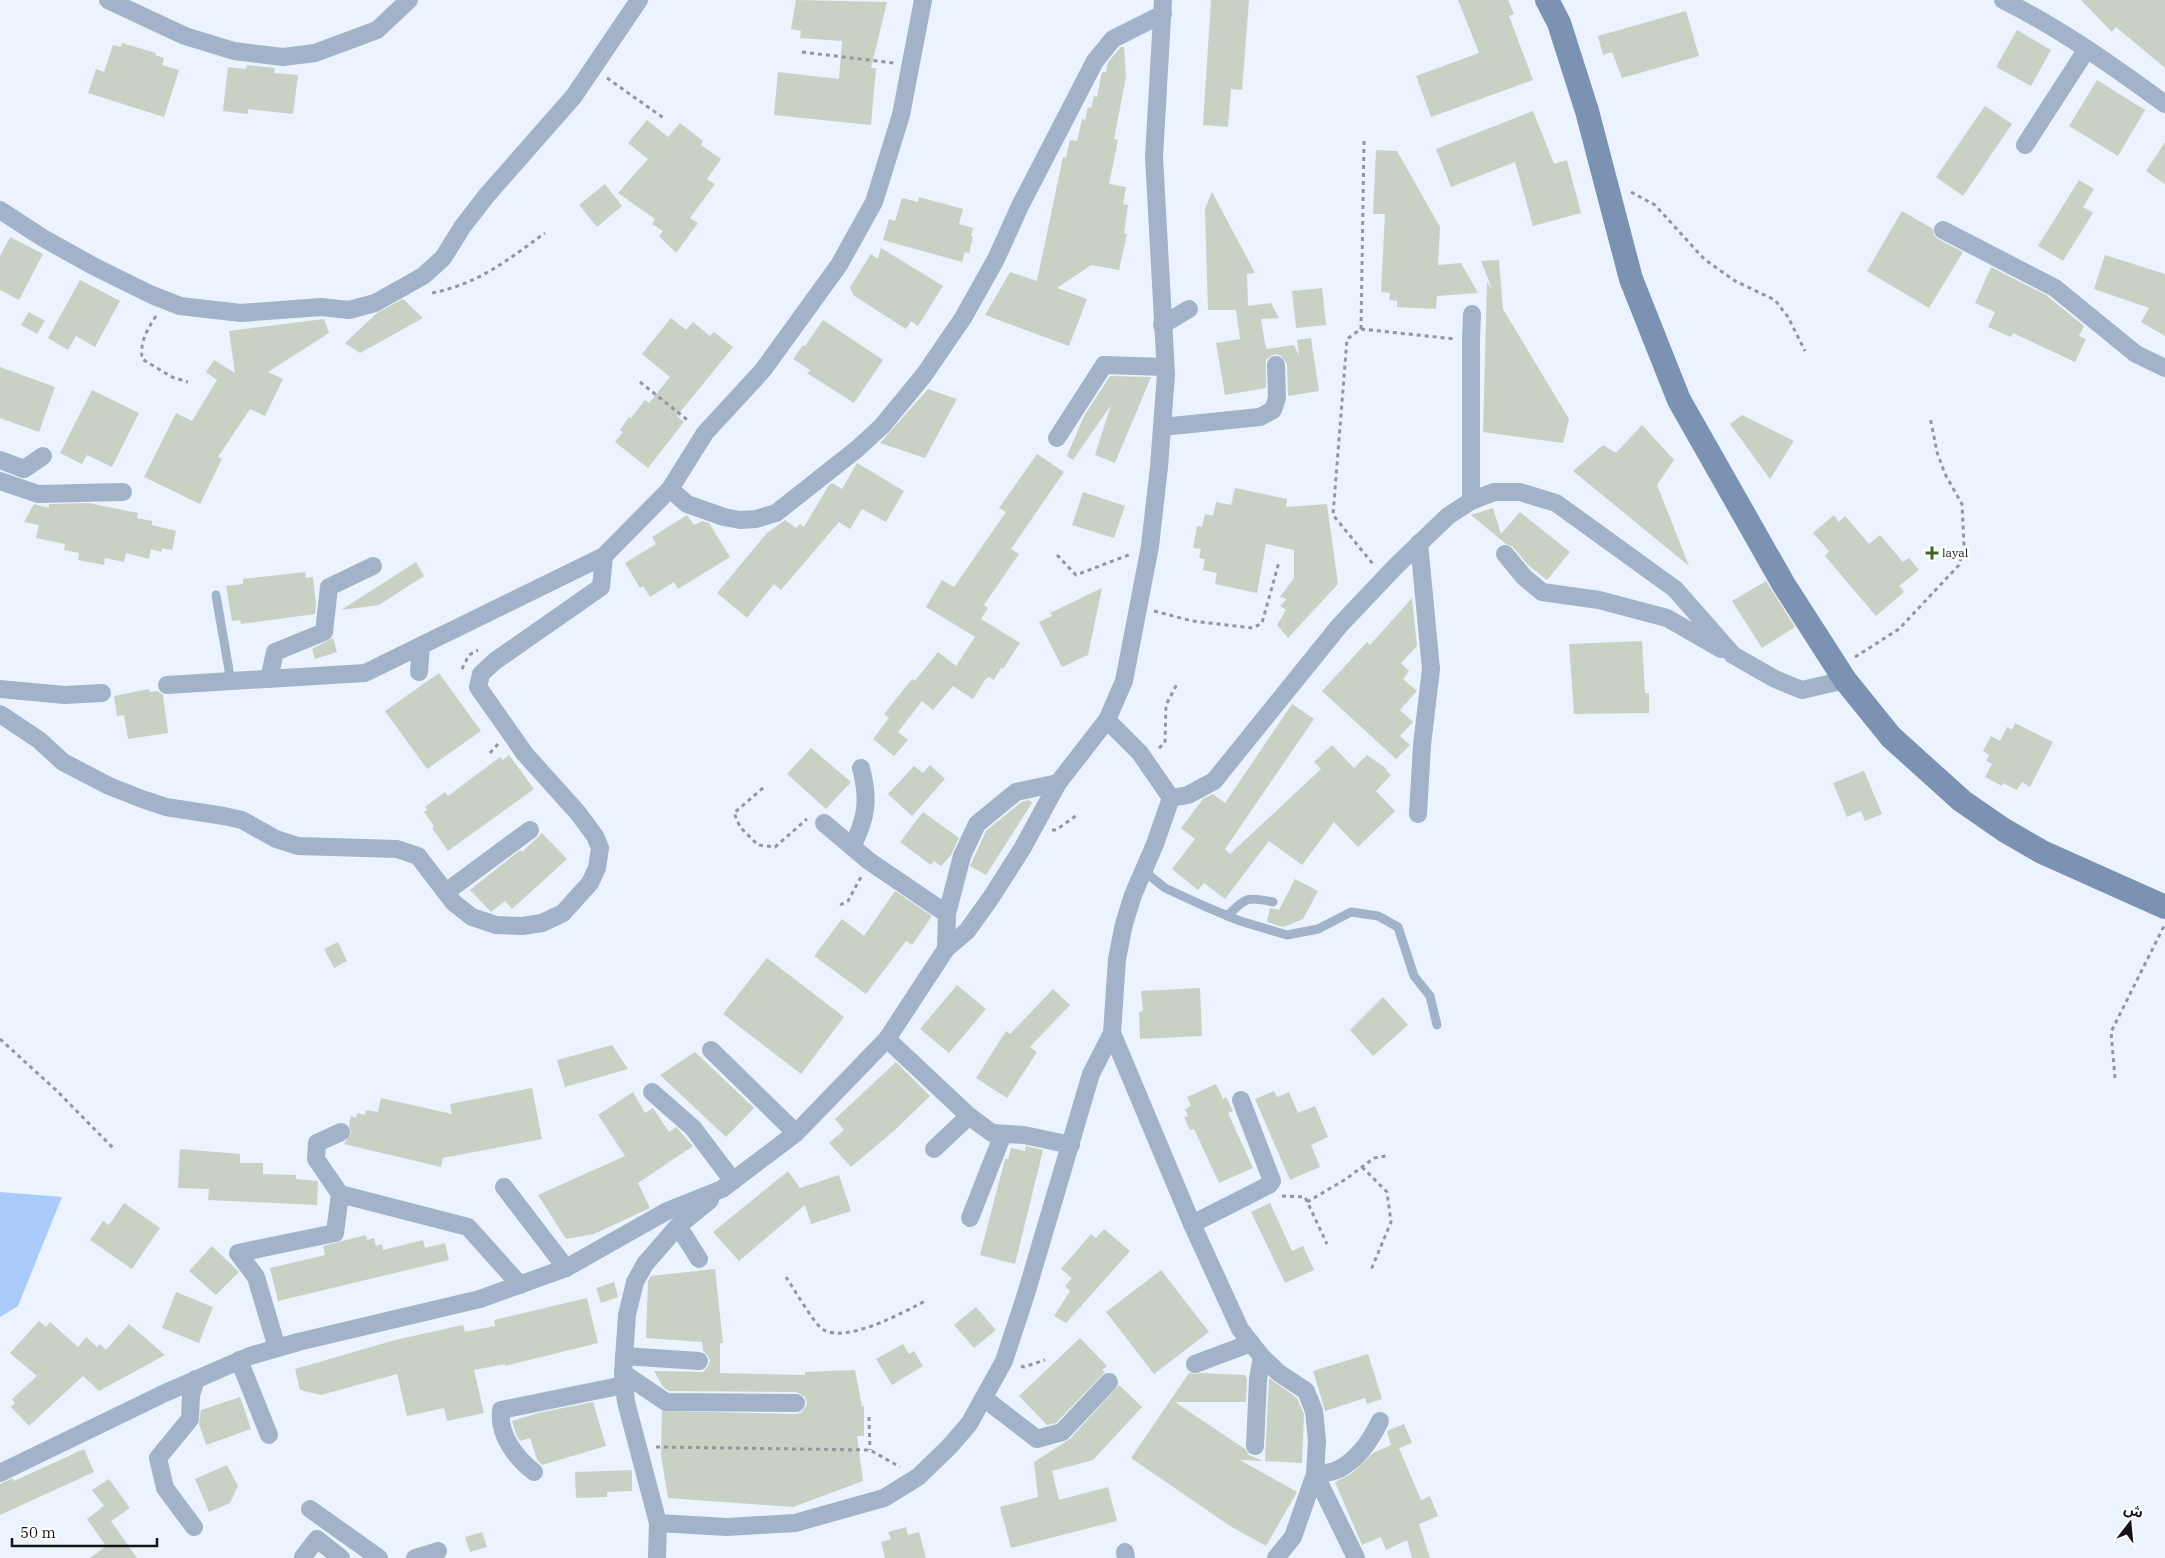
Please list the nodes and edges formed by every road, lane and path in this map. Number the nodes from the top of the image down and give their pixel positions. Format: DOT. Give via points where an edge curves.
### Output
graph roads {
  1 [pos="409,0"];
  2 [pos="639,0"];
  3 [pos="923,0"];
  4 [pos="1548,0"];
  5 [pos="2003,0"];
  6 [pos="113,1"];
  7 [pos="1163,7"];
  8 [pos="2087,49"];
  9 [pos="802,52"];
  10 [pos="912,65"];
  11 [pos="592,68"];
  12 [pos="2165,104"];
  13 [pos="665,118"];
  14 [pos="1364,141"];
  15 [pos="2025,145"];
  16 [pos="1604,177"];
  17 [pos="0,210"];
  18 [pos="1943,230"];
  19 [pos="545,233"];
  20 [pos="402,288"];
  21 [pos="166,300"];
  22 [pos="1189,309"];
  23 [pos="1472,314"];
  24 [pos="1162,325"];
  25 [pos="1361,329"];
  26 [pos="1470,340"];
  27 [pos="1805,351"];
  28 [pos="1276,365"];
  29 [pos="1165,367"];
  30 [pos="2165,368"];
  31 [pos="188,382"];
  32 [pos="640,382"];
  33 [pos="1930,416"];
  34 [pos="1162,427"];
  35 [pos="705,433"];
  36 [pos="1057,438"];
  37 [pos="43,456"];
  38 [pos="0,460"];
  39 [pos="0,481"];
  40 [pos="670,489"];
  41 [pos="123,492"];
  42 [pos="1471,501"];
  43 [pos="1419,543"];
  44 [pos="1150,546"];
  45 [pos="1505,554"];
  46 [pos="1057,555"];
  47 [pos="604,556"];
  48 [pos="1280,562"];
  49 [pos="373,566"];
  50 [pos="1384,578"];
  51 [pos="216,596"];
  52 [pos="1139,607"];
  53 [pos="421,646"];
  54 [pos="1732,655"];
  55 [pos="419,672"];
  56 [pos="1841,674"];
  57 [pos="269,679"];
  58 [pos="231,682"];
  59 [pos="167,684"];
  60 [pos="1176,684"];
  61 [pos="0,689"];
  62 [pos="102,693"];
  63 [pos="0,714"];
  64 [pos="1108,720"];
  65 [pos="1145,760"];
  66 [pos="861,768"];
  67 [pos="1058,783"];
  68 [pos="763,788"];
  69 [pos="1170,798"];
  70 [pos="1418,814"];
  71 [pos="824,823"];
  72 [pos="530,830"];
  73 [pos="852,846"];
  74 [pos="869,861"];
  75 [pos="1144,871"];
  76 [pos="446,892"];
  77 [pos="1273,902"];
  78 [pos="840,905"];
  79 [pos="2165,907"];
  80 [pos="947,914"];
  81 [pos="1227,916"];
  82 [pos="2165,923"];
  83 [pos="946,949"];
  84 [pos="1437,1025"];
  85 [pos="1112,1033"];
  86 [pos="0,1039"];
  87 [pos="887,1039"];
  88 [pos="711,1050"];
  89 [pos="2115,1078"];
  90 [pos="652,1092"];
  91 [pos="1242,1100"];
  92 [pos="969,1116"];
  93 [pos="341,1132"];
  94 [pos="796,1133"];
  95 [pos="1002,1134"];
  96 [pos="1071,1145"];
  97 [pos="934,1149"];
  98 [pos="115,1150"];
  99 [pos="1386,1156"];
  100 [pos="1362,1167"];
  101 [pos="728,1185"];
  102 [pos="504,1187"];
  103 [pos="340,1194"];
  104 [pos="1249,1195"];
  105 [pos="1308,1202"];
  106 [pos="970,1218"];
  107 [pos="1192,1224"];
  108 [pos="678,1226"];
  109 [pos="1327,1244"];
  110 [pos="700,1259"];
  111 [pos="566,1268"];
  112 [pos="1371,1270"];
  113 [pos="786,1277"];
  114 [pos="520,1285"];
  115 [pos="925,1301"];
  116 [pos="276,1348"];
  117 [pos="1256,1350"];
  118 [pos="239,1360"];
  119 [pos="699,1361"];
  120 [pos="1195,1364"];
  121 [pos="624,1372"];
  122 [pos="196,1379"];
  123 [pos="1109,1382"];
  124 [pos="985,1399"];
  125 [pos="796,1403"];
  126 [pos="869,1417"];
  127 [pos="1380,1421"];
  128 [pos="269,1435"];
  129 [pos="1255,1446"];
  130 [pos="637,1447"];
  131 [pos="870,1450"];
  132 [pos="534,1472"];
  133 [pos="0,1473"];
  134 [pos="1315,1474"];
  135 [pos="918,1477"];
  136 [pos="310,1509"];
  137 [pos="658,1523"];
  138 [pos="194,1527"];
  139 [pos="438,1551"];
  140 [pos="302,1557"];
  141 [pos="341,1558"];
  142 [pos="379,1558"];
  143 [pos="415,1558"];
  144 [pos="657,1558"];
  145 [pos="1276,1558"];
  146 [pos="1356,1558"];
  1 -- 6 [label="street" via="377,30 315,52 283,57 234,51 185,36"];
  2 -- 11 [label="street"];
  3 -- 10 [label="street"];
  4 -- 16 [label="main road" via="1587,111"];
  5 -- 8 [label="street" via="2044,21"];
  7 -- 24 [label="street" via="1154,157"];
  7 -- 40 [label="street" via="1113,39 1094,61 996,259 963,318 924,375 882,426 776,513 756,519 724,517 687,504"];
  8 -- 12 [label="street"];
  8 -- 15 [label="street"];
  9 -- 10 [label="path"];
  10 -- 35 [label="street" via="901,115 874,202 843,257 763,370"];
  11 -- 13 [label="path"];
  11 -- 20 [label="street" via="574,96 463,226 443,258 423,276"];
  14 -- 25 [label="path"];
  16 -- 27 [label="path" via="1655,205 1704,259 1735,281 1775,300 1788,317"];
  16 -- 56 [label="main road" via="1631,279 1679,400 1784,584"];
  17 -- 21 [label="street" via="95,267"];
  18 -- 30 [label="street" via="2055,288 2136,354"];
  19 -- 20 [label="path" via="482,277 453,289 426,295"];
  20 -- 21 [label="street" via="375,303 349,310 321,306 241,312 180,306"];
  21 -- 31 [label="path" via="145,333 142,359 172,378"];
  22 -- 24 [label="street"];
  23 -- 26 [label="street"];
  24 -- 29 [label="street"];
  25 -- 26 [label="path"];
  25 -- 50 [label="path" via="1347,339 1333,514"];
  26 -- 42 [label="street"];
  28 -- 34 [label="street" via="1277,398 1272,410 1260,417"];
  29 -- 34 [label="street"];
  29 -- 36 [label="street" via="1104,365"];
  32 -- 35 [label="path"];
  33 -- 56 [label="path" via="1937,452 1962,504 1964,546 1958,565 1900,629"];
  34 -- 44 [label="street"];
  35 -- 40 [label="street"];
  37 -- 38 [label="street" via="24,469"];
  39 -- 41 [label="street" via="38,494"];
  40 -- 47 [label="street"];
  42 -- 43 [label="street" via="1448,516"];
  42 -- 54 [label="street" via="1494,492 1520,492 1556,502 1675,589"];
  43 -- 50 [label="street"];
  43 -- 70 [label="street" via="1431,669"];
  44 -- 46 [label="path" via="1076,575"];
  44 -- 52 [label="street"];
  45 -- 54 [label="street" via="1542,592 1599,600 1667,618"];
  47 -- 53 [label="street"];
  47 -- 76 [label="street" via="601,587 495,661 481,674 478,687 525,754 595,836 600,848 594,876 563,913 542,923 522,926 496,925 472,917"];
  48 -- 52 [label="path" via="1262,623 1253,628 1192,621"];
  49 -- 57 [label="street" via="329,587 324,632 275,652"];
  50 -- 69 [label="street" via="1340,624 1214,781 1188,795"];
  51 -- 58 [label="lane"];
  52 -- 64 [label="street" via="1124,681"];
  53 -- 55 [label="street"];
  53 -- 57 [label="street" via="365,673"];
  54 -- 56 [label="street" via="1802,690"];
  56 -- 79 [label="main road" via="1891,737 1962,801 2042,852"];
  57 -- 58 [label="street"];
  58 -- 59 [label="street"];
  60 -- 65 [label="path" via="1166,705 1165,743"];
  61 -- 62 [label="street" via="64,695"];
  63 -- 76 [label="street" via="39,740 63,762 117,789 166,808 242,820 276,839 298,846 375,848 418,856"];
  64 -- 65 [label="street"];
  64 -- 67 [label="street"];
  65 -- 69 [label="street"];
  66 -- 73 [label="street" via="866,788 866,813"];
  67 -- 80 [label="street" via="1016,792 977,824 962,856"];
  67 -- 83 [label="street" via="990,899 967,931"];
  68 -- 71 [label="path" via="734,813 740,827 758,846 776,846 808,818"];
  69 -- 75 [label="street"];
  71 -- 73 [label="street"];
  72 -- 76 [label="street"];
  73 -- 74 [label="street"];
  74 -- 78 [label="path" via="848,901"];
  74 -- 80 [label="street"];
  75 -- 81 [label="lane" via="1165,888"];
  75 -- 85 [label="street" via="1133,895 1117,959"];
  77 -- 81 [label="lane" via="1254,898 1244,901"];
  80 -- 83 [label="street"];
  81 -- 84 [label="lane" via="1287,935 1318,929 1352,912 1378,916 1398,927 1414,976 1430,996"];
  82 -- 89 [label="path" via="2111,1032"];
  83 -- 87 [label="street"];
  85 -- 96 [label="street" via="1091,1074"];
  85 -- 107 [label="street"];
  86 -- 98 [label="path"];
  87 -- 92 [label="street"];
  87 -- 94 [label="street"];
  88 -- 94 [label="street"];
  90 -- 101 [label="street" via="693,1128"];
  91 -- 104 [label="street" via="1272,1181"];
  92 -- 95 [label="street" via="992,1133"];
  92 -- 97 [label="street"];
  93 -- 103 [label="street" via="317,1143 316,1159"];
  94 -- 101 [label="street"];
  95 -- 96 [label="street"];
  95 -- 106 [label="street"];
  96 -- 124 [label="street" via="1004,1361"];
  99 -- 100 [label="path" via="1374,1158"];
  100 -- 105 [label="path"];
  100 -- 112 [label="path" via="1387,1192 1391,1222"];
  101 -- 108 [label="street"];
  101 -- 111 [label="street" via="668,1211"];
  102 -- 111 [label="street"];
  103 -- 114 [label="street" via="468,1226"];
  103 -- 116 [label="street" via="335,1233 238,1253 256,1278"];
  104 -- 105 [label="path" via="1305,1197"];
  104 -- 107 [label="street"];
  105 -- 109 [label="path"];
  107 -- 117 [label="street" via="1240,1329"];
  108 -- 110 [label="street"];
  108 -- 121 [label="street" via="645,1264 635,1282 627,1315"];
  111 -- 114 [label="street"];
  113 -- 115 [label="path" via="822,1328 839,1334 883,1322"];
  114 -- 116 [label="street" via="480,1299"];
  116 -- 118 [label="street"];
  117 -- 120 [label="street"];
  117 -- 129 [label="street"];
  117 -- 134 [label="street" via="1280,1374 1306,1391 1314,1411 1317,1441"];
  118 -- 122 [label="street"];
  118 -- 128 [label="street"];
  119 -- 121 [label="street"];
  121 -- 125 [label="street" via="666,1402"];
  121 -- 130 [label="street"];
  121 -- 132 [label="street" via="501,1410 500,1419 506,1438 521,1461"];
  122 -- 133 [label="street"];
  122 -- 138 [label="street" via="191,1395 190,1419 158,1458 165,1488"];
  123 -- 124 [label="street" via="1062,1432 1037,1439"];
  124 -- 135 [label="street" via="969,1424"];
  126 -- 131 [label="path"];
  127 -- 134 [label="street" via="1358,1455 1337,1470"];
  130 -- 131 [label="path"];
  130 -- 137 [label="street"];
  131 -- 135 [label="path"];
  134 -- 145 [label="street" via="1293,1537"];
  134 -- 146 [label="street"];
  135 -- 137 [label="street" via="884,1498 794,1523 727,1527"];
  136 -- 142 [label="street"];
  137 -- 144 [label="street"];
  139 -- 143 [label="street"];
  140 -- 141 [label="street" via="317,1539"];
}
